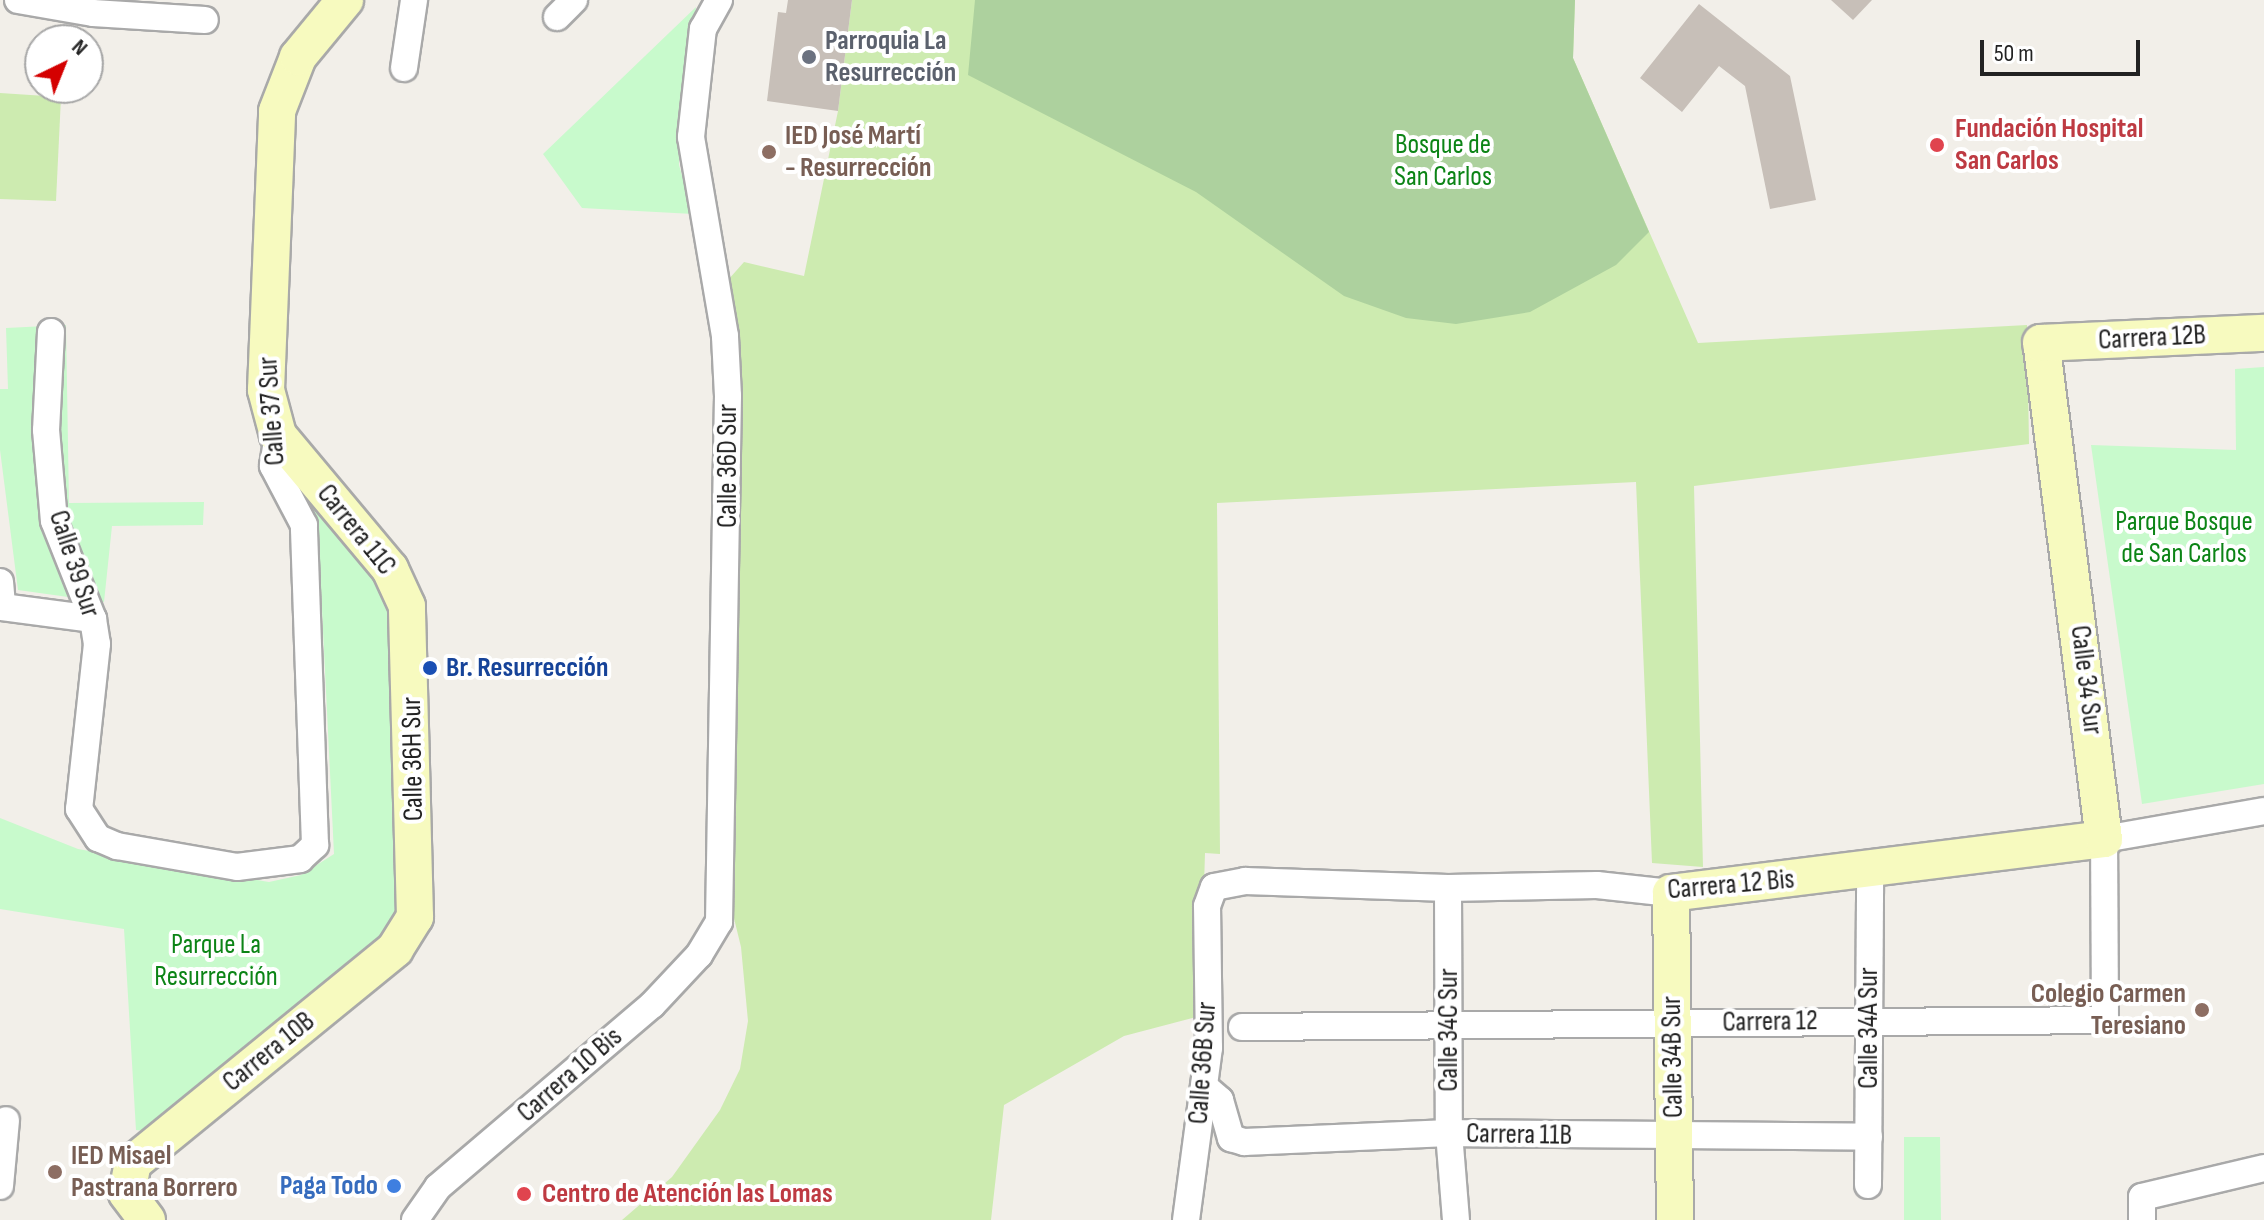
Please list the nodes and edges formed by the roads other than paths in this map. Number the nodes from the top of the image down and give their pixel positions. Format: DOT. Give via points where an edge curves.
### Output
graph roads {
  1 [pos="18,0"];
  2 [pos="345,0"];
  3 [pos="414,0"];
  4 [pos="100,6"];
  5 [pos="714,6"];
  6 [pos="205,20"];
  7 [pos="404,68"];
  8 [pos="51,332"];
  9 [pos="2264,333"];
  10 [pos="2041,343"];
  11 [pos="278,435"];
  12 [pos="402,591"];
  13 [pos="1,594"];
  14 [pos="93,619"];
  15 [pos="2264,811"];
  16 [pos="98,838"];
  17 [pos="2104,839"];
  18 [pos="1870,872"];
  19 [pos="1448,888"];
  20 [pos="1671,893"];
  21 [pos="1207,906"];
  22 [pos="719,922"];
  23 [pos="412,928"];
  24 [pos="2105,1020"];
  25 [pos="1869,1021"];
  26 [pos="1672,1023"];
  27 [pos="1451,1025"];
  28 [pos="1242,1027"];
  29 [pos="1205,1087"];
  30 [pos="6,1120"];
  31 [pos="1449,1133"];
  32 [pos="1869,1137"];
  33 [pos="1674,1139"];
  34 [pos="2264,1168"];
  35 [pos="1868,1185"];
  36 [pos="0,1186"];
  37 [pos="2142,1209"];
  38 [pos="147,1220"];
  39 [pos="415,1220"];
  40 [pos="1186,1220"];
  41 [pos="1456,1220"];
  42 [pos="1675,1220"];
  1 -- 4 [label="street"];
  2 -- 11 [label="street, Calle 37 Sur" via="309,40 283,92 273,132 266,390"];
  3 -- 7 [label="street"];
  4 -- 6 [label="street"];
  5 -- 22 [label="street, Calle 36D Sur" via="691,137 725,336 728,396"];
  8 -- 14 [label="street, Calle 39 Sur" via="46,430 54,521"];
  9 -- 10 [label="street, Carrera 12B"];
  10 -- 17 [label="street, Calle 34 Sur"];
  11 -- 12 [label="street, Carrera 11C" via="390,569"];
  11 -- 16 [label="street, Calle 37 Sur" via="273,466 302,518 305,540 318,837 300,859 237,867 139,854"];
  12 -- 23 [label="street, Calle 36H Sur" via="409,620"];
  13 -- 14 [label="street"];
  14 -- 16 [label="street, Calle 39 Sur" via="95,672 79,809"];
  15 -- 17 [label="street, Carrera 12 Bis"];
  17 -- 18 [label="street, Carrera 12 Bis"];
  17 -- 24 [label="street, Calle 34 Sur"];
  18 -- 20 [label="street, Carrera 12 Bis"];
  18 -- 25 [label="street, Calle 34A Sur"];
  19 -- 20 [label="street, Carrera 12 Bis" via="1597,885"];
  19 -- 21 [label="street, Carrera 12 Bis" via="1245,881 1214,887"];
  19 -- 27 [label="street, Calle 34C Sur"];
  20 -- 26 [label="street, Calle 34B Sur"];
  21 -- 29 [label="street, Calle 36B Sur" via="1210,1026"];
  22 -- 39 [label="street, Carrera 10 Bis" via="699,955 652,1005 438,1187"];
  23 -- 38 [label="street, Carrera 10B" via="395,949 139,1157 127,1177 127,1193"];
  24 -- 25 [label="street, Carrera 12"];
  25 -- 26 [label="street, Carrera 12"];
  25 -- 32 [label="street, Calle 34A Sur"];
  26 -- 27 [label="street, Carrera 12"];
  26 -- 33 [label="street, Calle 34B Sur"];
  27 -- 28 [label="street, Carrera 12"];
  27 -- 31 [label="street, Calle 34C Sur"];
  29 -- 31 [label="street, Carrera 11B" via="1220,1100 1237,1141"];
  29 -- 40 [label="street, Calle 36B Sur"];
  30 -- 36 [label="street"];
  31 -- 33 [label="street, Carrera 11B"];
  31 -- 41 [label="street, Calle 34C Sur"];
  32 -- 33 [label="street, Carrera 11B"];
  32 -- 35 [label="street, Calle 34A Sur"];
  33 -- 42 [label="street, Calle 34B Sur"];
  34 -- 37 [label="street"];
}
